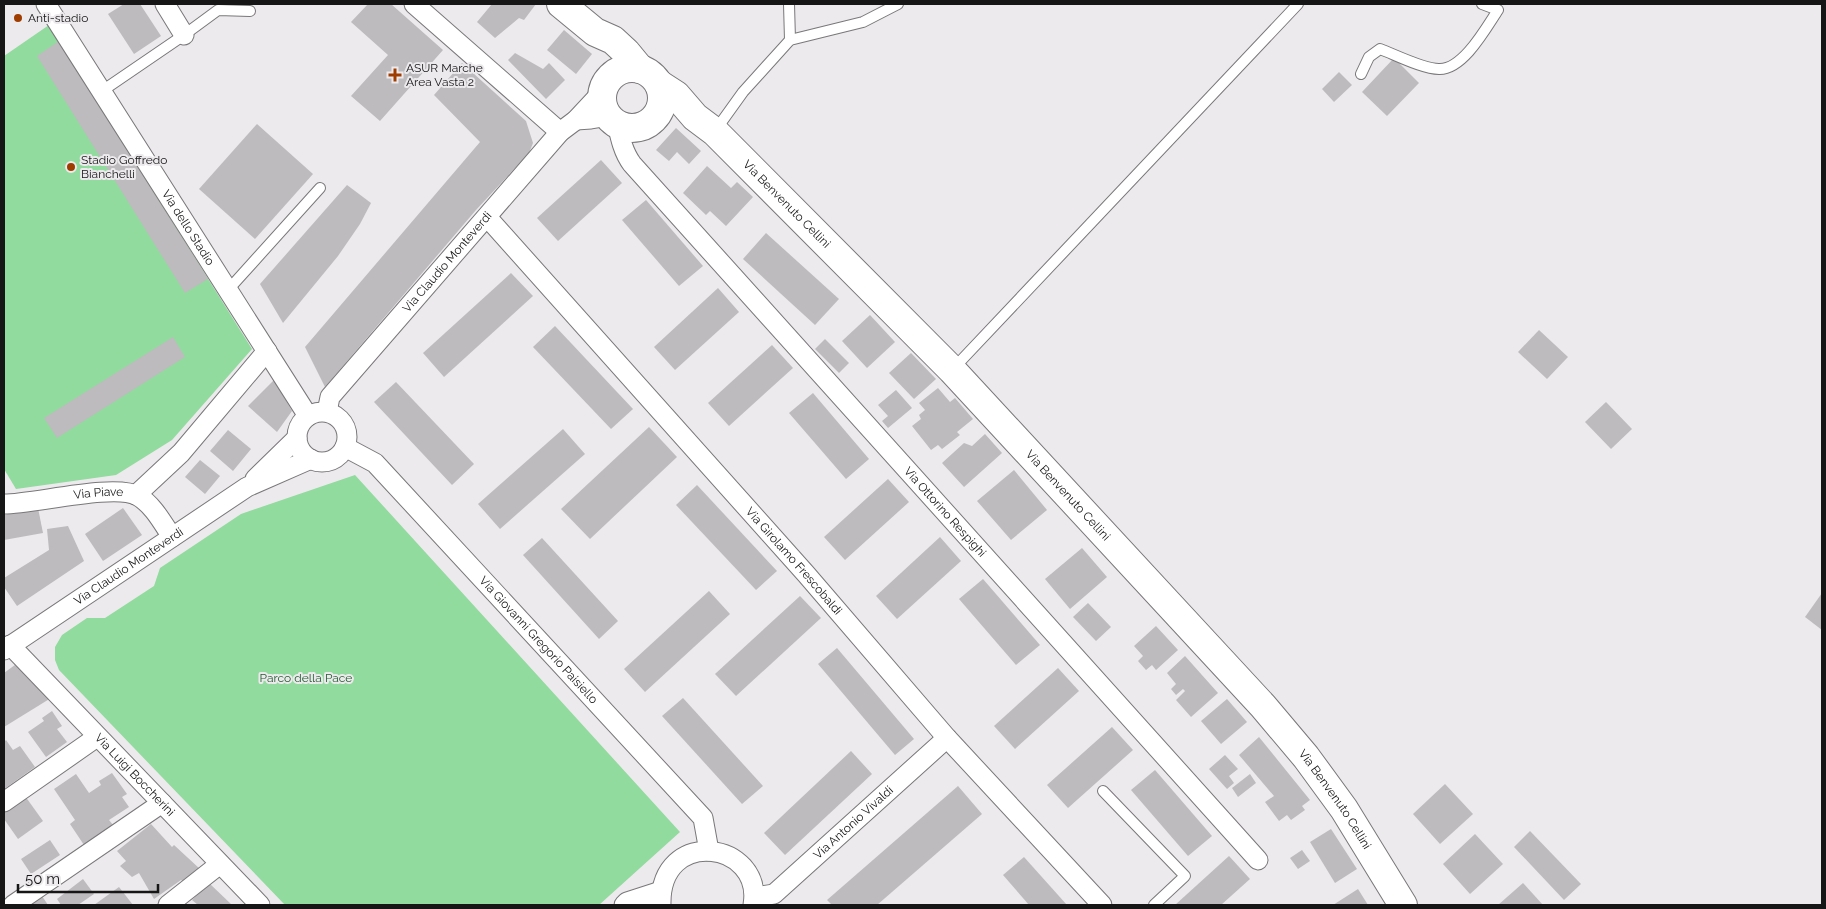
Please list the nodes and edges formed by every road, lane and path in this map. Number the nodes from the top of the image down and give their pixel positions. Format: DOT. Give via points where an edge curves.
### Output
graph roads {
  1 [pos="46,4"];
  2 [pos="165,4"];
  3 [pos="414,4"];
  4 [pos="561,4"];
  5 [pos="789,4"];
  6 [pos="898,4"];
  7 [pos="1298,4"];
  8 [pos="1482,4"];
  9 [pos="250,11"];
  10 [pos="595,32"];
  11 [pos="184,35"];
  12 [pos="790,40"];
  13 [pos="1361,74"];
  14 [pos="653,87"];
  15 [pos="102,90"];
  16 [pos="614,107"];
  17 [pos="576,120"];
  18 [pos="705,125"];
  19 [pos="560,132"];
  20 [pos="320,188"];
  21 [pos="487,217"];
  22 [pos="228,290"];
  23 [pos="267,351"];
  24 [pos="952,370"];
  25 [pos="327,412"];
  26 [pos="308,416"];
  27 [pos="297,438"];
  28 [pos="345,448"];
  29 [pos="311,459"];
  30 [pos="247,487"];
  31 [pos="136,496"];
  32 [pos="5,501"];
  33 [pos="172,537"];
  34 [pos="7,647"];
  35 [pos="97,737"];
  36 [pos="948,738"];
  37 [pos="1104,791"];
  38 [pos="4,802"];
  39 [pos="162,803"];
  40 [pos="709,850"];
  41 [pos="1258,860"];
  42 [pos="220,864"];
  43 [pos="661,898"];
  44 [pos="754,901"];
  45 [pos="13,905"];
  46 [pos="168,905"];
  47 [pos="260,905"];
  48 [pos="624,905"];
  49 [pos="1102,905"];
  50 [pos="1154,905"];
  51 [pos="1403,905"];
  1 -- 15 [label="street, Via dello Stadio"];
  2 -- 11 [label="street"];
  3 -- 19 [label="street"];
  4 -- 10 [label="street"];
  5 -- 12 [label="lane"];
  6 -- 12 [label="lane" via="863,22"];
  7 -- 24 [label="lane"];
  8 -- 13 [label="lane" via="1498,10 1474,46 1454,65 1441,70 1380,50 1368,57"];
  9 -- 11 [label="lane" via="218,10"];
  10 -- 14 [label="street" via="613,40 626,52"];
  10 -- 16 [label="street"];
  11 -- 15 [label="lane"];
  12 -- 18 [label="lane" via="743,92"];
  14 -- 16 [label="street" via="630,68 620,71"];
  14 -- 16 [label="street" via="656,117 649,123 640,127"];
  14 -- 18 [label="street"];
  15 -- 22 [label="street, Via dello Stadio"];
  16 -- 17 [label="street, Via Claudio Monteverdi"];
  16 -- 17 [label="street" via="591,119"];
  16 -- 41 [label="street, Via Ottorino Respighi" via="622,145 632,164"];
  17 -- 19 [label="street, Via Claudio Monteverdi"];
  18 -- 24 [label="street, Via Benvenuto Cellini"];
  19 -- 21 [label="street, Via Claudio Monteverdi"];
  20 -- 22 [label="lane"];
  21 -- 25 [label="street, Via Claudio Monteverdi" via="330,397"];
  21 -- 36 [label="street, Via Girolamo Frescobaldi"];
  22 -- 23 [label="street, Via dello Stadio"];
  23 -- 26 [label="street, Via dello Stadio"];
  23 -- 31 [label="street" via="181,453"];
  24 -- 51 [label="street, Via Benvenuto Cellini" via="1263,706 1306,757 1344,809"];
  25 -- 26 [label="street" via="314,412"];
  25 -- 28 [label="street" via="345,425 348,440"];
  26 -- 27 [label="street" via="302,422"];
  27 -- 29 [label="street" via="301,451"];
  27 -- 30 [label="street, Via Claudio Monteverdi"];
  28 -- 29 [label="street" via="334,459 319,462"];
  28 -- 40 [label="street, Via Giovanni Gregorio Paisiello" via="376,463 703,818"];
  29 -- 30 [label="street, Via Claudio Monteverdi"];
  30 -- 33 [label="street, Via Claudio Monteverdi"];
  31 -- 32 [label="street, Via Piave" via="117,491"];
  31 -- 33 [label="street, Via Piave" via="153,509"];
  33 -- 34 [label="street, Via Claudio Monteverdi"];
  34 -- 35 [label="street, Via Luigi Boccherini"];
  35 -- 38 [label="street"];
  35 -- 39 [label="street, Via Luigi Boccherini"];
  36 -- 44 [label="street, Via Antonio Vivaldi" via="774,894"];
  36 -- 49 [label="street, Via Girolamo Frescobaldi"];
  37 -- 50 [label="lane" via="1184,876"];
  39 -- 42 [label="street, Via Luigi Boccherini"];
  39 -- 45 [label="street"];
  40 -- 43 [label="street" via="695,852 672,866 665,878"];
  40 -- 44 [label="street" via="729,856 746,870 752,883"];
  42 -- 46 [label="street"];
  42 -- 47 [label="street, Via Luigi Boccherini"];
  43 -- 48 [label="street"];
}
